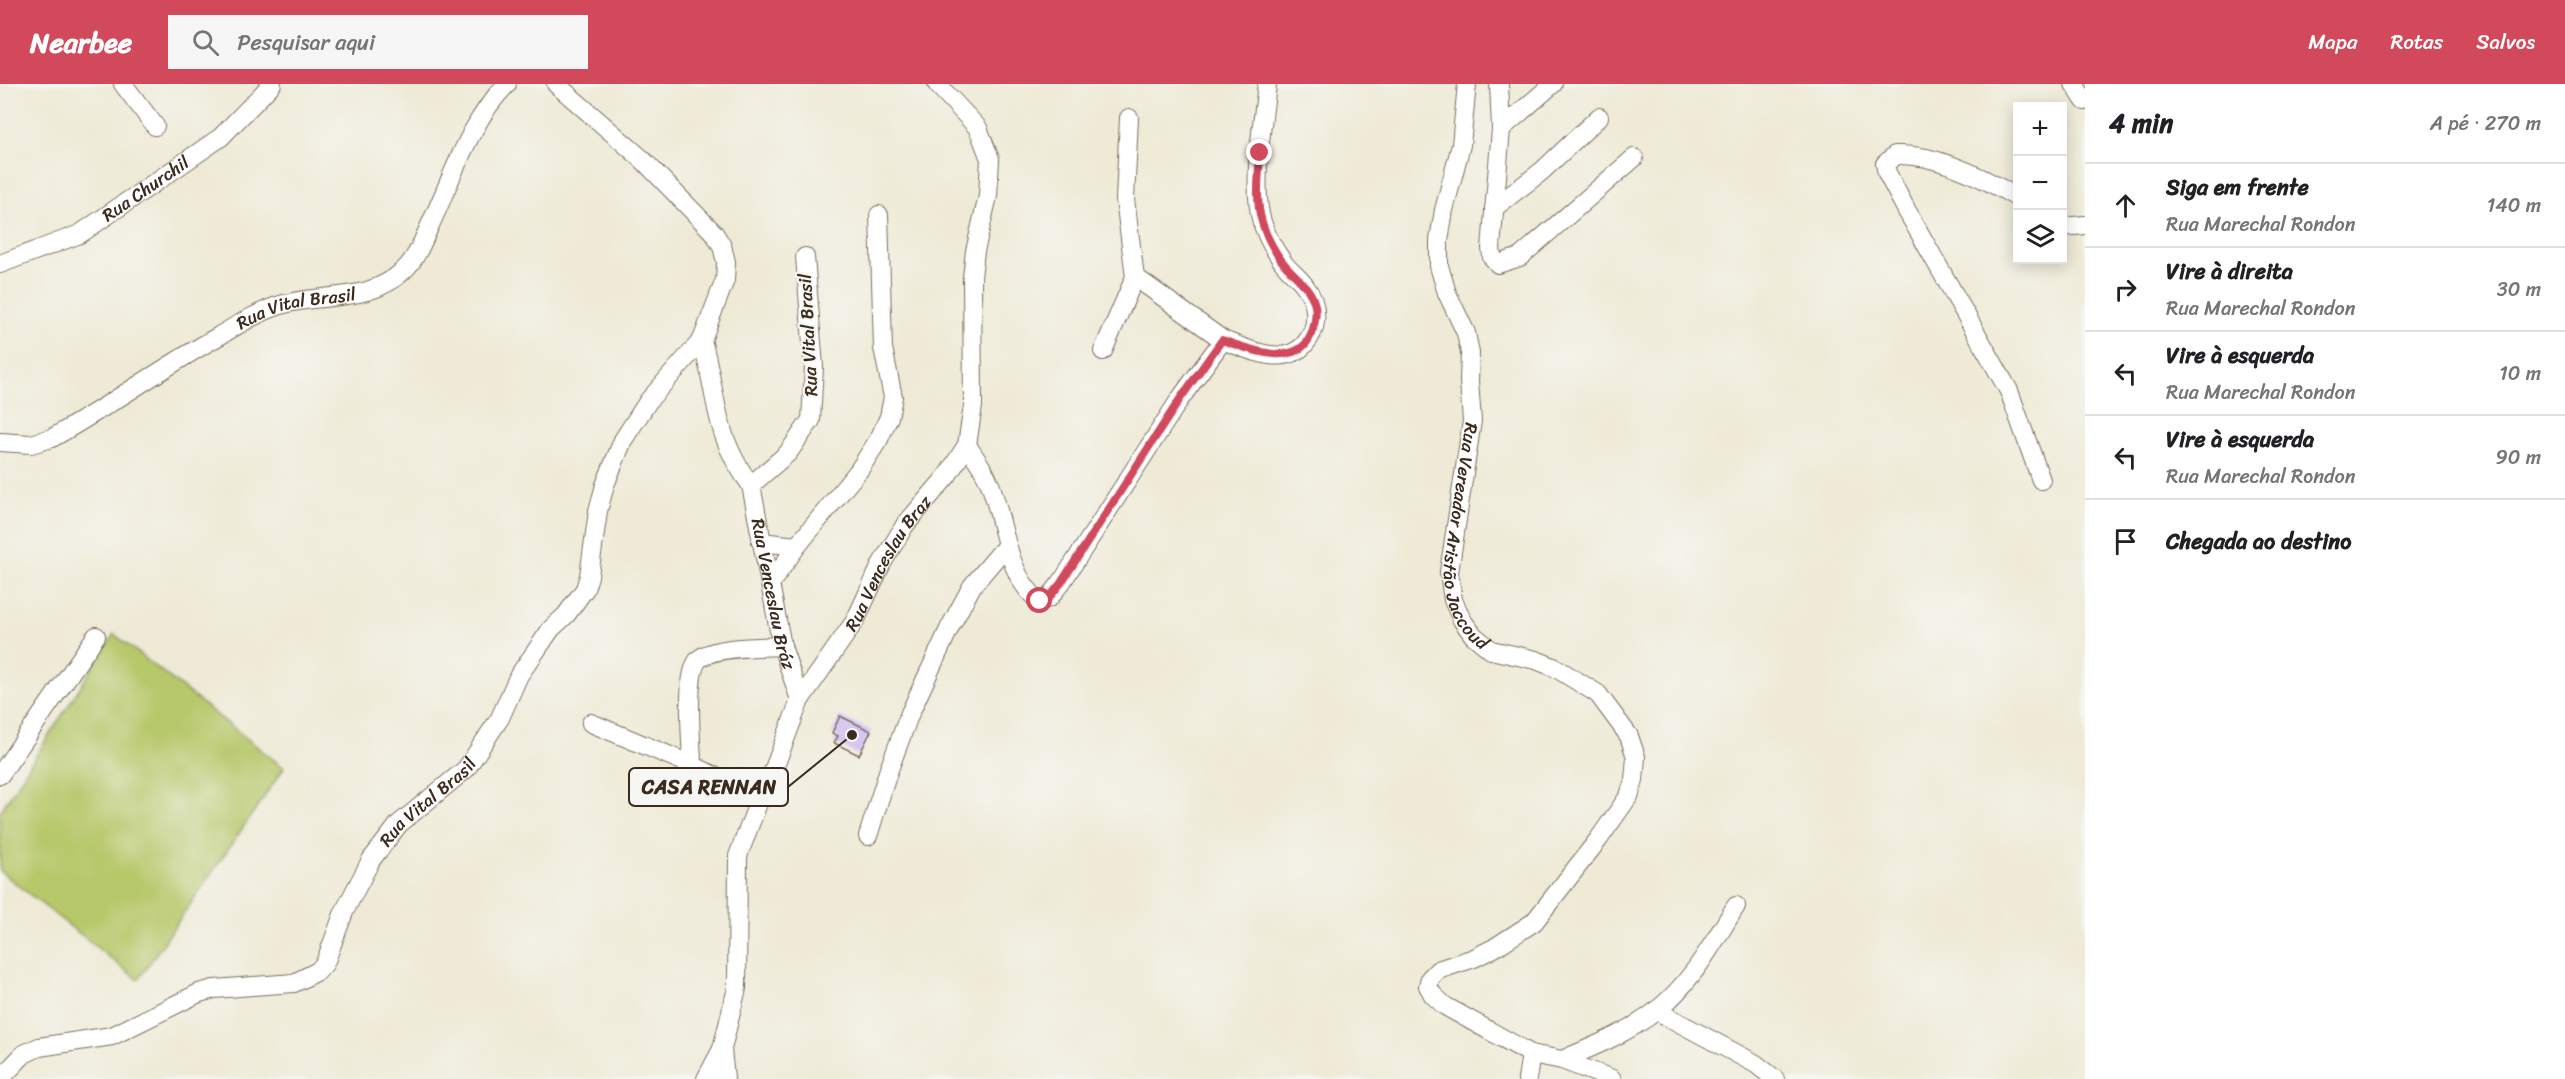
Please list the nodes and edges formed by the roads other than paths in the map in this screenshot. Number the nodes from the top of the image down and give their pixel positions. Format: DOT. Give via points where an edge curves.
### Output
graph roads {
  1 [pos="123,84"];
  2 [pos="272,84"];
  3 [pos="507,84"];
  4 [pos="556,84"];
  5 [pos="937,84"];
  6 [pos="1267,84"];
  7 [pos="1467,84"];
  8 [pos="1499,84"];
  9 [pos="1553,84"];
  10 [pos="2074,84"];
  11 [pos="2085,101"];
  12 [pos="1599,117"];
  13 [pos="1129,118"];
  14 [pos="155,126"];
  15 [pos="1501,129"];
  16 [pos="1634,158"];
  17 [pos="2013,196"];
  18 [pos="1494,208"];
  19 [pos="879,215"];
  20 [pos="2085,225"];
  21 [pos="2067,227"];
  22 [pos="805,257"];
  23 [pos="0,264"];
  24 [pos="1135,277"];
  25 [pos="702,340"];
  26 [pos="1222,340"];
  27 [pos="1103,351"];
  28 [pos="0,442"];
  29 [pos="967,445"];
  30 [pos="2041,480"];
  31 [pos="751,485"];
  32 [pos="761,542"];
  33 [pos="796,546"];
  34 [pos="1006,546"];
  35 [pos="770,584"];
  36 [pos="96,636"];
  37 [pos="782,646"];
  38 [pos="800,700"];
  39 [pos="591,723"];
  40 [pos="692,765"];
  41 [pos="0,775"];
  42 [pos="760,798"];
  43 [pos="868,836"];
  44 [pos="1736,906"];
  45 [pos="1657,1011"];
  46 [pos="722,1049"];
  47 [pos="1532,1054"];
  48 [pos="1562,1060"];
  49 [pos="0,1079"];
  50 [pos="706,1079"];
  51 [pos="725,1079"];
  52 [pos="1527,1079"];
  53 [pos="1612,1079"];
  54 [pos="1775,1079"];
  1 -- 14 [label="street"];
  2 -- 23 [label="street, Rua Churchil" via="221,137 80,234"];
  3 -- 28 [label="street, Rua Vital Brasil" via="461,153 420,246 407,268 392,281 354,295 284,304 186,354 52,438 31,444"];
  4 -- 25 [label="street, Rua Vital Brasil" via="649,165 722,246 725,280"];
  5 -- 29 [label="street, Rua Venceslau Braz" via="978,128 990,159 988,196 972,277 973,406"];
  6 -- 26 [label="street" via="1258,196 1262,221 1284,264 1315,302 1315,322 1311,338 1299,351 1282,355 1263,354"];
  7 -- 47 [label="street, Rua Vereador Aristão Jaccoud" via="1461,146 1439,240 1439,266 1470,353 1472,421 1449,572 1452,600 1473,635 1491,650 1556,668 1599,694 1629,736 1636,757 1629,796 1534,922 1494,948 1438,970 1430,978 1428,986 1445,1006"];
  8 -- 15 [label="street"];
  9 -- 15 [label="street"];
  10 -- 11 [label="street"];
  12 -- 18 [label="street" via="1542,171"];
  13 -- 24 [label="street" via="1125,199"];
  15 -- 18 [label="street"];
  16 -- 18 [label="street" via="1520,258 1504,264 1498,264 1492,257"];
  17 -- 30 [label="street" via="1955,167 1906,154 1894,155 1885,164 1907,211 2009,391"];
  19 -- 33 [label="street" via="880,317 893,397 889,417 859,470"];
  20 -- 21 [label="street"];
  22 -- 31 [label="street, Rua Vital Brasil" via="814,367 811,420 788,453"];
  24 -- 26 [label="street"];
  24 -- 27 [label="street"];
  25 -- 31 [label="street" via="722,435 736,466"];
  25 -- 49 [label="street, Rua Vital Brasil" via="649,400 623,440 598,511 585,589 519,675 500,718 466,769 399,824 370,860 318,971 294,983 199,993 112,1036 39,1047 24,1054"];
  26 -- 34 [label="street" via="1049,598 1040,601 1030,595"];
  29 -- 34 [label="street" via="993,492"];
  29 -- 38 [label="street, Rua Venceslau Braz" via="947,476 905,525 855,621"];
  31 -- 32 [label="street, Rua Venceslau Bráz"];
  32 -- 33 [label="street"];
  32 -- 35 [label="street, Rua Venceslau Bráz"];
  33 -- 35 [label="street"];
  34 -- 43 [label="street" via="972,586 950,627 910,713"];
  35 -- 37 [label="street, Rua Venceslau Bráz"];
  36 -- 41 [label="street"];
  37 -- 38 [label="street, Rua Venceslau Bráz"];
  37 -- 40 [label="street" via="718,651 694,666"];
  38 -- 42 [label="street, Rua Venceslau Braz"];
  39 -- 40 [label="street"];
  40 -- 42 [label="street"];
  42 -- 46 [label="street, Rua Venceslau Braz" via="738,856 737,988"];
  44 -- 45 [label="street" via="1690,978"];
  45 -- 48 [label="street"];
  45 -- 54 [label="street" via="1756,1064"];
  46 -- 50 [label="street, Rua Venceslau Braz"];
  46 -- 51 [label="street, Rua Venceslau Braz"];
  47 -- 48 [label="street"];
  47 -- 52 [label="street"];
  48 -- 53 [label="street"];
}
